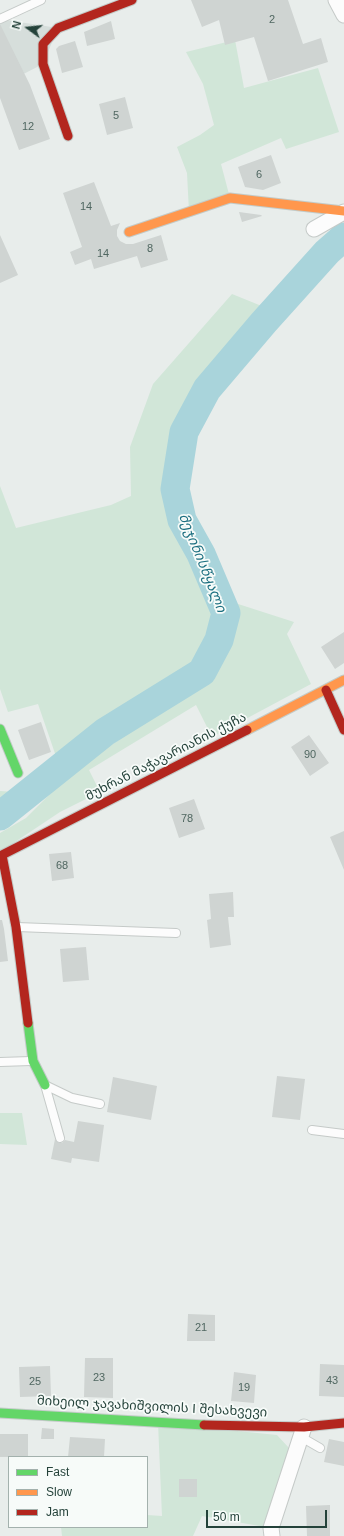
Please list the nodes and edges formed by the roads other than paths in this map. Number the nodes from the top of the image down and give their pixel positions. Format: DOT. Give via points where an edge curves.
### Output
graph roads {
  1 [pos="41,0"];
  2 [pos="132,0"];
  3 [pos="336,0"];
  4 [pos="344,15"];
  5 [pos="0,19"];
  6 [pos="68,136"];
  7 [pos="344,211"];
  8 [pos="314,229"];
  9 [pos="129,232"];
  10 [pos="344,680"];
  11 [pos="326,690"];
  12 [pos="0,729"];
  13 [pos="344,730"];
  14 [pos="18,773"];
  15 [pos="1,855"];
  16 [pos="16,927"];
  17 [pos="176,933"];
  18 [pos="33,1061"];
  19 [pos="0,1062"];
  20 [pos="45,1085"];
  21 [pos="100,1104"];
  22 [pos="312,1130"];
  23 [pos="344,1134"];
  24 [pos="60,1138"];
  25 [pos="0,1413"];
  26 [pos="344,1423"];
  27 [pos="302,1432"];
  28 [pos="320,1448"];
  29 [pos="272,1536"];
  1 -- 5 [label="lane"];
  2 -- 6 [label="street" via="58,28 43,44 43,64"];
  3 -- 4 [label="street"];
  7 -- 8 [label="street"];
  7 -- 9 [label="street" via="230,198"];
  10 -- 11 [label="street, მუხრან მაჭავარიანის ქუჩა"];
  11 -- 13 [label="street"];
  11 -- 15 [label="street, მუხრან მაჭავარიანის ქუჩა"];
  12 -- 14 [label="street"];
  15 -- 16 [label="street"];
  16 -- 17 [label="lane"];
  16 -- 18 [label="street"];
  18 -- 19 [label="lane"];
  18 -- 20 [label="street"];
  20 -- 21 [label="lane" via="72,1098"];
  20 -- 24 [label="lane"];
  22 -- 23 [label="lane"];
  25 -- 27 [label="street, მიხეილ ჯავახიშვილის I შესახვევი"];
  26 -- 27 [label="street, მიხეილ ჯავახიშვილის I შესახვევი"];
  27 -- 28 [label="lane"];
  27 -- 29 [label="street" via="271,1528"];
}
